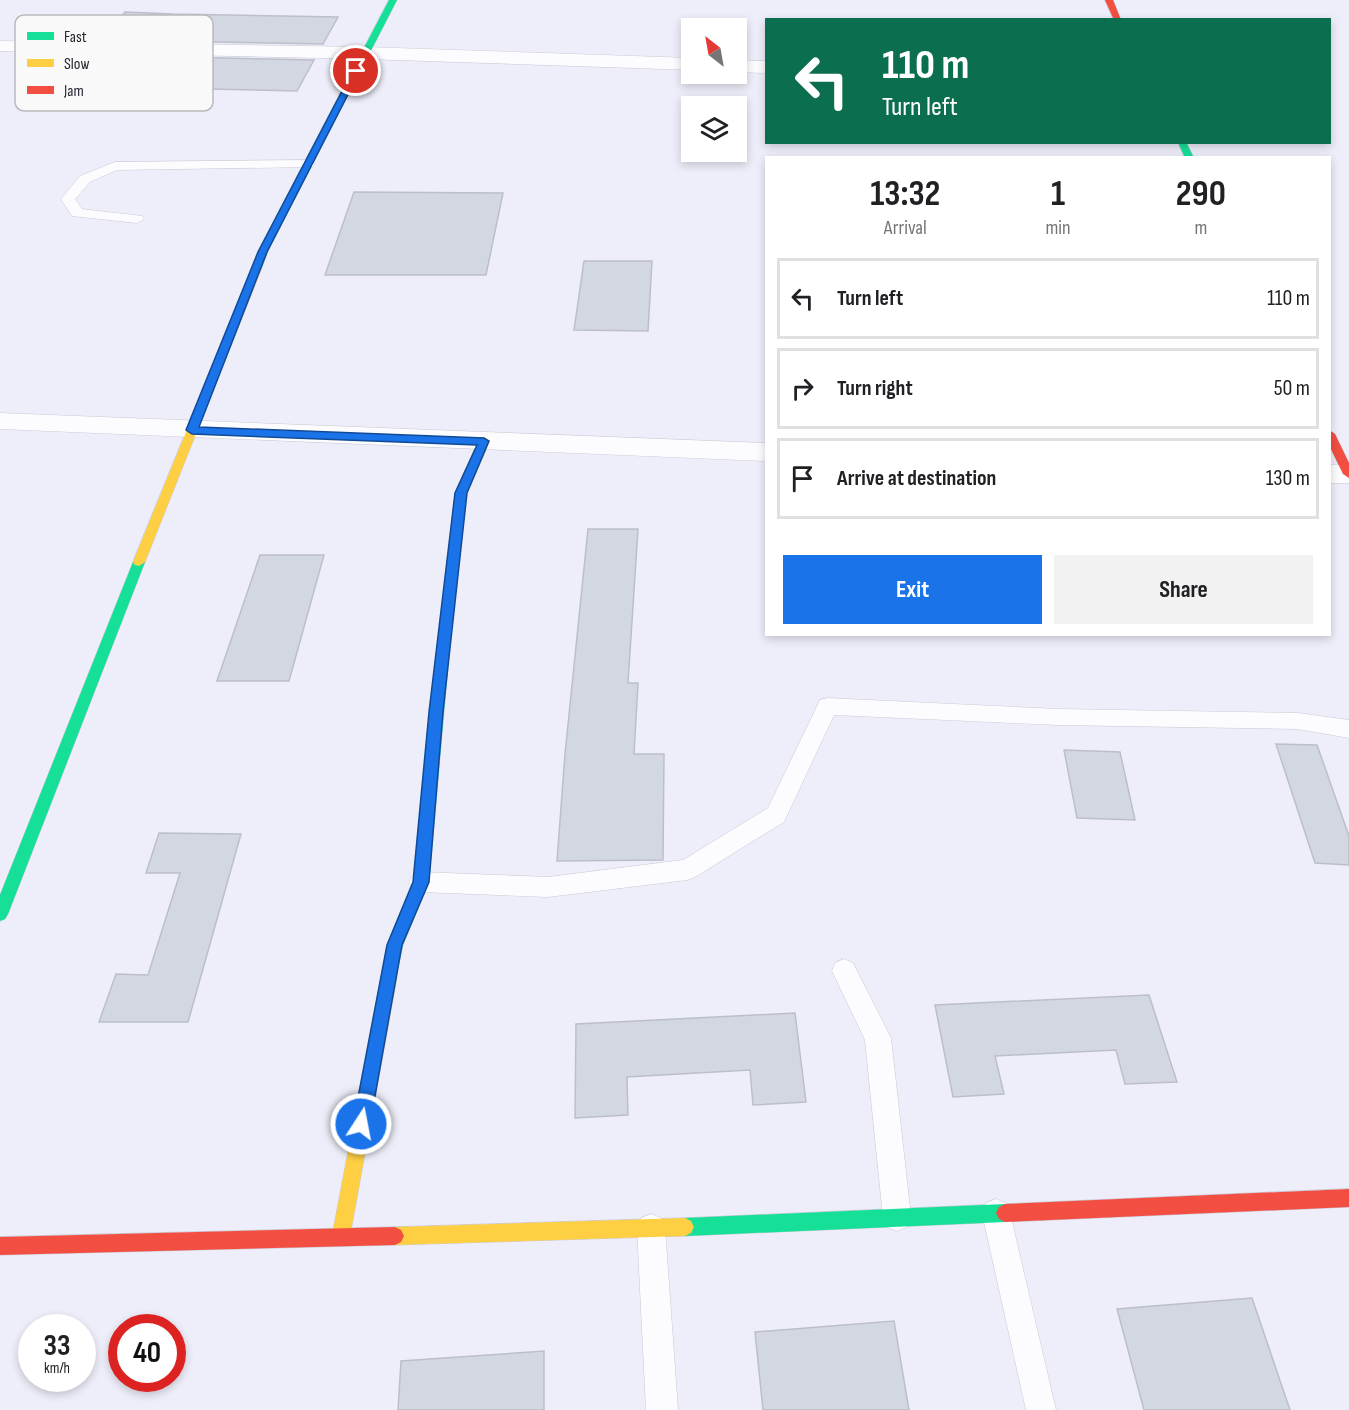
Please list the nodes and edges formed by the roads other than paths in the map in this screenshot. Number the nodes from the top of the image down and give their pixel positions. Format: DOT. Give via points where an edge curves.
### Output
graph roads {
  1 [pos="393,0"];
  2 [pos="1109,0"];
  3 [pos="1117,18"];
  4 [pos="0,46"];
  5 [pos="15,46"];
  6 [pos="213,50"];
  7 [pos="366,53"];
  8 [pos="681,64"];
  9 [pos="747,66"];
  10 [pos="765,67"];
  11 [pos="308,164"];
  12 [pos="137,219"];
  13 [pos="0,421"];
  14 [pos="192,430"];
  15 [pos="1331,438"];
  16 [pos="484,441"];
  17 [pos="765,452"];
  18 [pos="1331,474"];
  19 [pos="1349,474"];
  20 [pos="1349,729"];
  21 [pos="421,882"];
  22 [pos="0,914"];
  23 [pos="844,971"];
  24 [pos="1349,1198"];
  25 [pos="996,1213"];
  26 [pos="897,1217"];
  27 [pos="651,1228"];
  28 [pos="341,1236"];
  29 [pos="0,1246"];
  30 [pos="662,1410"];
  31 [pos="1041,1410"];
  1 -- 7 [label="street"];
  2 -- 3 [label="street"];
  4 -- 5 [label="street"];
  6 -- 7 [label="street"];
  7 -- 8 [label="street"];
  7 -- 11 [label="street"];
  9 -- 10 [label="street"];
  11 -- 12 [label="lane" via="115,166 85,179 68,199 77,213"];
  11 -- 14 [label="street" via="263,252"];
  13 -- 14 [label="street"];
  14 -- 16 [label="street"];
  14 -- 22 [label="street"];
  15 -- 19 [label="street"];
  16 -- 17 [label="street"];
  16 -- 21 [label="street" via="461,493"];
  18 -- 19 [label="street"];
  20 -- 21 [label="lane" via="1298,721 1058,717 827,706 776,815 687,870 548,887"];
  21 -- 28 [label="street" via="394,945"];
  23 -- 26 [label="lane" via="878,1038"];
  24 -- 25 [label="street"];
  25 -- 26 [label="street"];
  25 -- 31 [label="lane"];
  26 -- 27 [label="street"];
  27 -- 28 [label="street"];
  27 -- 30 [label="lane"];
  28 -- 29 [label="street"];
}
